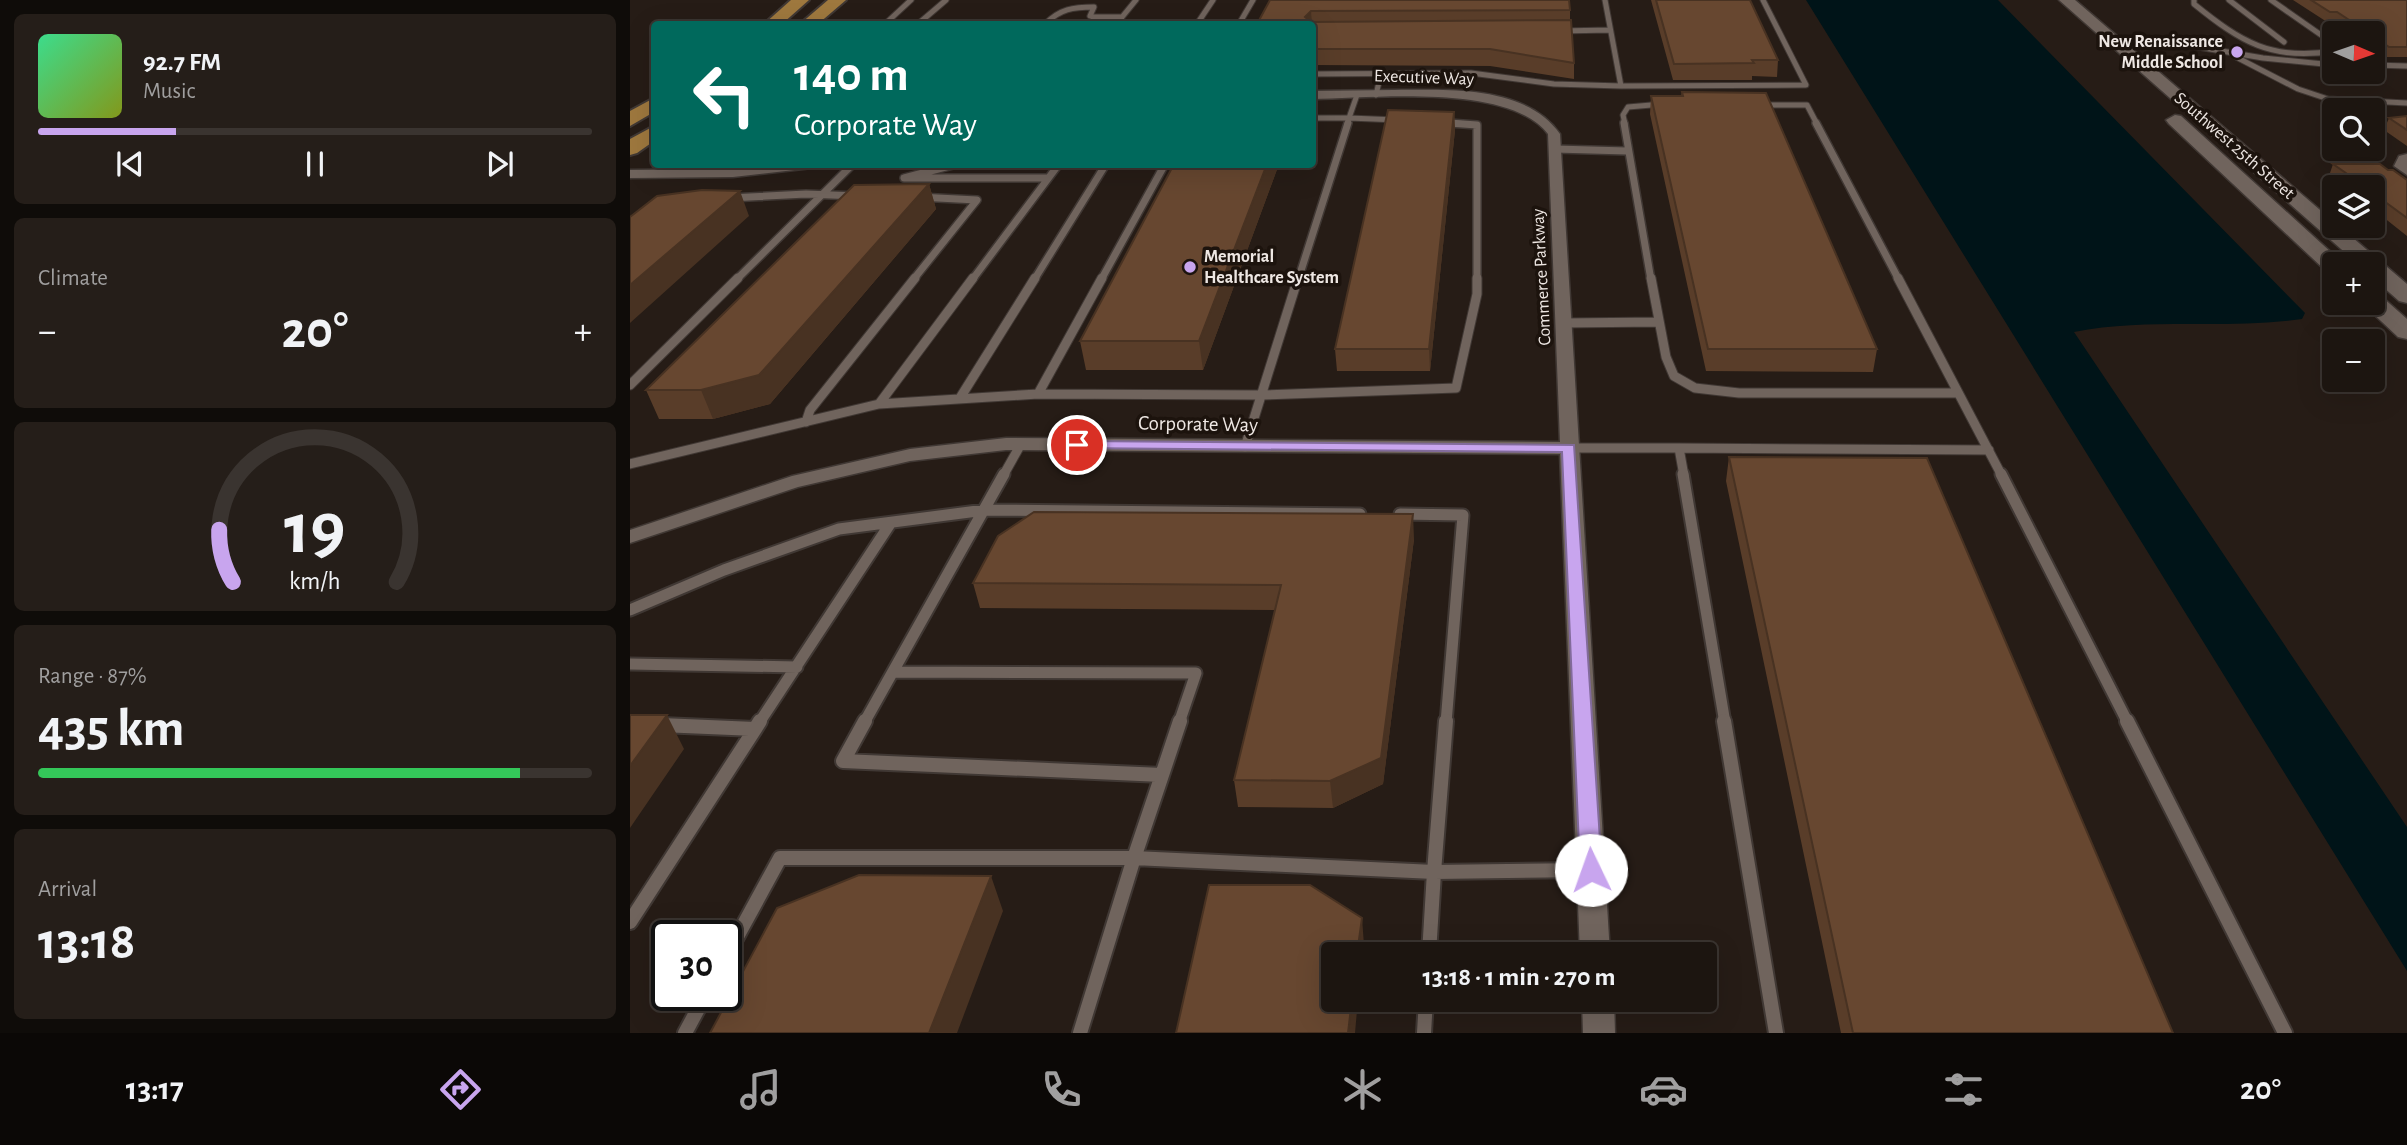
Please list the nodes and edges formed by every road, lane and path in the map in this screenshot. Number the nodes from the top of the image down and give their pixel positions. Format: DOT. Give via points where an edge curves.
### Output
graph roads {
  1 [pos="801,0"];
  2 [pos="838,0"];
  3 [pos="911,0"];
  4 [pos="946,0"];
  5 [pos="1136,0"];
  6 [pos="1213,0"];
  7 [pos="1253,0"];
  8 [pos="1605,0"];
  9 [pos="1763,0"];
  10 [pos="2194,0"];
  11 [pos="2229,0"];
  12 [pos="2272,0"];
  13 [pos="2059,4"];
  14 [pos="1090,16"];
  15 [pos="1122,17"];
  16 [pos="776,21"];
  17 [pos="812,21"];
  18 [pos="888,21"];
  19 [pos="922,21"];
  20 [pos="1048,21"];
  21 [pos="1085,21"];
  22 [pos="1119,21"];
  23 [pos="1198,21"];
  24 [pos="1241,21"];
  25 [pos="1610,30"];
  26 [pos="1556,31"];
  27 [pos="2322,35"];
  28 [pos="2284,42"];
  29 [pos="2117,44"];
  30 [pos="2220,49"];
  31 [pos="2322,52"];
  32 [pos="2322,64"];
  33 [pos="2385,65"];
  34 [pos="2407,66"];
  35 [pos="1381,73"];
  36 [pos="1316,74"];
  37 [pos="2133,82"];
  38 [pos="1770,85"];
  39 [pos="1621,86"];
  40 [pos="1316,95"];
  41 [pos="1356,95"];
  42 [pos="1376,95"];
  43 [pos="2407,103"];
  44 [pos="1671,104"];
  45 [pos="1752,104"];
  46 [pos="1778,105"];
  47 [pos="651,106"];
  48 [pos="2163,110"];
  49 [pos="1533,113"];
  50 [pos="1316,118"];
  51 [pos="1349,118"];
  52 [pos="630,120"];
  53 [pos="1402,120"];
  54 [pos="1428,121"];
  55 [pos="651,134"];
  56 [pos="630,149"];
  57 [pos="1555,149"];
  58 [pos="1627,150"];
  59 [pos="777,168"];
  60 [pos="849,168"];
  61 [pos="942,168"];
  62 [pos="1056,168"];
  63 [pos="1104,168"];
  64 [pos="1163,168"];
  65 [pos="630,174"];
  66 [pos="1048,178"];
  67 [pos="822,195"];
  68 [pos="874,196"];
  69 [pos="913,197"];
  70 [pos="714,199"];
  71 [pos="2357,252"];
  72 [pos="2322,255"];
  73 [pos="2385,277"];
  74 [pos="2407,296"];
  75 [pos="2385,312"];
  76 [pos="1660,322"];
  77 [pos="1563,323"];
  78 [pos="2407,332"];
  79 [pos="630,385"];
  80 [pos="1958,393"];
  81 [pos="1038,394"];
  82 [pos="1262,395"];
  83 [pos="960,398"];
  84 [pos="879,404"];
  85 [pos="806,422"];
  86 [pos="1021,444"];
  87 [pos="1245,447"];
  88 [pos="1569,448"];
  89 [pos="1679,448"];
  90 [pos="1989,450"];
  91 [pos="630,464"];
  92 [pos="985,510"];
  93 [pos="1367,514"];
  94 [pos="1381,514"];
  95 [pos="890,524"];
  96 [pos="630,537"];
  97 [pos="630,610"];
  98 [pos="630,664"];
  99 [pos="797,667"];
  100 [pos="893,672"];
  101 [pos="644,724"];
  102 [pos="755,729"];
  103 [pos="1161,775"];
  104 [pos="1133,858"];
  105 [pos="1591,870"];
  106 [pos="1434,872"];
  107 [pos="630,922"];
  108 [pos="742,928"];
  109 [pos="1430,942"];
  110 [pos="1594,942"];
  111 [pos="697,1011"];
  112 [pos="1425,1012"];
  113 [pos="1598,1012"];
  114 [pos="685,1033"];
  115 [pos="1080,1033"];
  116 [pos="1424,1033"];
  117 [pos="1599,1033"];
  118 [pos="1776,1033"];
  119 [pos="2285,1033"];
  1 -- 16 [label="main road"];
  2 -- 17 [label="main road"];
  3 -- 18 [label="lane"];
  4 -- 19 [label="lane"];
  5 -- 15 [label="lane"];
  6 -- 23 [label="lane"];
  7 -- 24 [label="lane"];
  8 -- 25 [label="lane"];
  9 -- 38 [label="lane" via="1806,85"];
  10 -- 31 [label="lane" via="2239,39 2278,50"];
  11 -- 28 [label="lane"];
  12 -- 27 [label="lane"];
  13 -- 29 [label="street, Southwest 25th Street"];
  13 -- 37 [label="street, Southwest 25th Street"];
  14 -- 15 [label="lane"];
  14 -- 20 [label="lane" via="1094,8 1060,8"];
  14 -- 21 [label="lane"];
  15 -- 22 [label="lane"];
  25 -- 26 [label="lane"];
  25 -- 39 [label="lane"];
  29 -- 30 [label="lane"];
  29 -- 71 [label="street, Southwest 25th Street"];
  30 -- 32 [label="lane"];
  30 -- 43 [label="lane" via="2298,89 2328,99"];
  33 -- 34 [label="lane"];
  35 -- 36 [label="lane"];
  35 -- 39 [label="lane" via="1471,73 1554,84"];
  35 -- 42 [label="lane"];
  38 -- 39 [label="lane"];
  38 -- 46 [label="lane"];
  40 -- 41 [label="street, Executive Way"];
  41 -- 42 [label="street, Executive Way"];
  41 -- 51 [label="lane"];
  42 -- 49 [label="street, Executive Way" via="1477,98"];
  44 -- 58 [label="lane" via="1628,107 1623,115"];
  45 -- 46 [label="lane"];
  46 -- 80 [label="lane" via="1807,105"];
  47 -- 52 [label="main road"];
  48 -- 72 [label="street, Southwest 25th Street"];
  49 -- 57 [label="street, Commerce Parkway" via="1554,134"];
  50 -- 51 [label="lane"];
  51 -- 53 [label="lane"];
  51 -- 82 [label="lane"];
  54 -- 82 [label="lane" via="1477,125 1477,294 1456,388"];
  55 -- 56 [label="main road"];
  57 -- 58 [label="lane"];
  57 -- 77 [label="street, Commerce Parkway"];
  58 -- 76 [label="lane"];
  59 -- 65 [label="street"];
  60 -- 67 [label="lane"];
  61 -- 66 [label="lane" via="904,178"];
  62 -- 66 [label="lane"];
  63 -- 83 [label="lane"];
  64 -- 81 [label="lane"];
  66 -- 84 [label="lane"];
  67 -- 68 [label="lane"];
  67 -- 70 [label="lane"];
  67 -- 79 [label="lane"];
  69 -- 85 [label="lane" via="977,200 810,410"];
  73 -- 74 [label="street, Southwest 25th Street"];
  75 -- 78 [label="street"];
  76 -- 77 [label="lane"];
  76 -- 80 [label="lane" via="1674,376 1695,388 1739,393"];
  77 -- 88 [label="street, Commerce Parkway"];
  80 -- 90 [label="lane"];
  81 -- 82 [label="lane"];
  81 -- 83 [label="lane"];
  82 -- 87 [label="lane"];
  83 -- 84 [label="lane"];
  84 -- 85 [label="lane"];
  85 -- 91 [label="lane"];
  86 -- 87 [label="street, Corporate Way"];
  86 -- 92 [label="lane"];
  86 -- 96 [label="street, Corporate Way" via="910,455 792,482"];
  87 -- 88 [label="street, Corporate Way"];
  88 -- 89 [label="lane"];
  88 -- 105 [label="street, Commerce Parkway"];
  89 -- 90 [label="lane"];
  89 -- 118 [label="lane"];
  90 -- 119 [label="lane"];
  92 -- 93 [label="lane"];
  92 -- 95 [label="lane"];
  92 -- 100 [label="lane"];
  94 -- 106 [label="lane" via="1463,515"];
  95 -- 97 [label="lane" via="839,529"];
  95 -- 99 [label="lane"];
  98 -- 99 [label="lane"];
  99 -- 102 [label="lane"];
  100 -- 103 [label="lane" via="1196,673"];
  100 -- 103 [label="lane" via="843,761"];
  101 -- 102 [label="lane"];
  102 -- 107 [label="lane"];
  103 -- 104 [label="lane"];
  104 -- 106 [label="lane"];
  104 -- 108 [label="lane" via="780,858"];
  104 -- 115 [label="lane"];
  105 -- 106 [label="lane"];
  105 -- 110 [label="street, Commerce Parkway"];
  106 -- 109 [label="lane"];
  111 -- 114 [label="lane"];
  112 -- 116 [label="lane"];
  113 -- 117 [label="street"];
}
